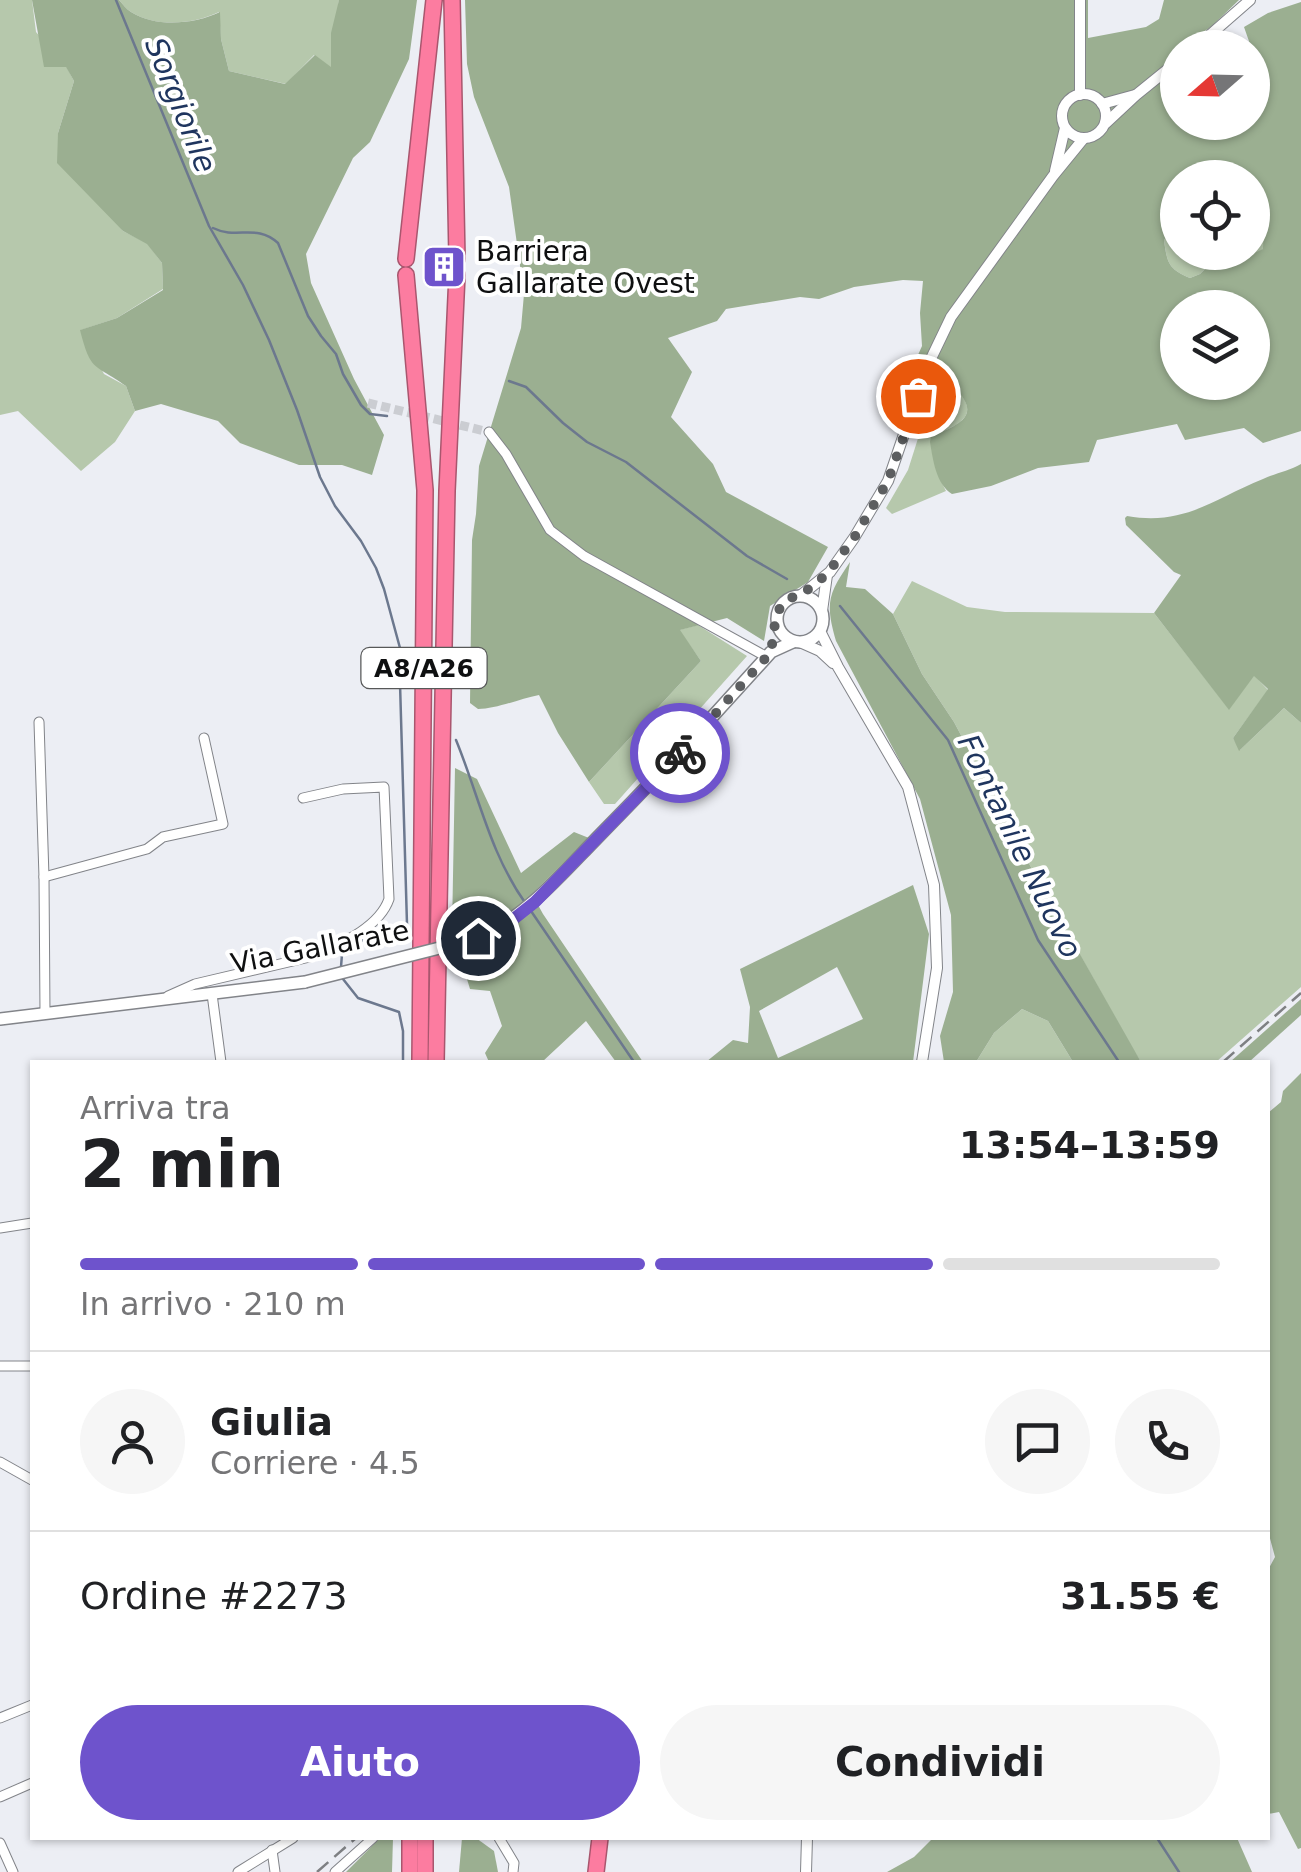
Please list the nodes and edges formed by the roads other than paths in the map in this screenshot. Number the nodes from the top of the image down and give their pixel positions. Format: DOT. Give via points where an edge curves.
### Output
graph roads {
  1 [pos="434,0"];
  2 [pos="452,0"];
  3 [pos="1080,0"];
  4 [pos="1250,0"];
  5 [pos="1216,30"];
  6 [pos="1160,76"];
  7 [pos="1080,95"];
  8 [pos="1136,95"];
  9 [pos="1102,104"];
  10 [pos="1104,124"];
  11 [pos="1065,128"];
  12 [pos="1084,138"];
  13 [pos="1054,176"];
  14 [pos="488,432"];
  15 [pos="827,574"];
  16 [pos="800,596"];
  17 [pos="822,611"];
  18 [pos="776,622"];
  19 [pos="820,631"];
  20 [pos="798,642"];
  21 [pos="769,655"];
  22 [pos="838,667"];
  23 [pos="39,722"];
  24 [pos="204,738"];
  25 [pos="304,798"];
  26 [pos="44,877"];
  27 [pos="212,994"];
  28 [pos="158,1000"];
  29 [pos="45,1013"];
  30 [pos="0,1019"];
  31 [pos="221,1060"];
  32 [pos="420,1060"];
  33 [pos="436,1060"];
  34 [pos="922,1060"];
  35 [pos="30,1223"];
  36 [pos="0,1228"];
  37 [pos="0,1366"];
  38 [pos="30,1366"];
  39 [pos="0,1462"];
  40 [pos="30,1479"];
  41 [pos="30,1706"];
  42 [pos="0,1718"];
  43 [pos="30,1784"];
  44 [pos="0,1797"];
  45 [pos="289,1840"];
  46 [pos="371,1840"];
  47 [pos="410,1840"];
  48 [pos="425,1840"];
  49 [pos="500,1840"];
  50 [pos="600,1840"];
  51 [pos="808,1841"];
  52 [pos="0,1843"];
  53 [pos="272,1850"];
  54 [pos="14,1872"];
  55 [pos="238,1872"];
  56 [pos="275,1872"];
  57 [pos="335,1872"];
  58 [pos="410,1872"];
  59 [pos="424,1872"];
  60 [pos="513,1872"];
  61 [pos="596,1872"];
  62 [pos="806,1872"];
  1 -- 32 [label="highway, A8/A26" via="406,267 425,490"];
  2 -- 33 [label="highway, A8/A26" via="457,267"];
  3 -- 7 [label="street"];
  4 -- 5 [label="street"];
  6 -- 8 [label="street"];
  7 -- 9 [label="street"];
  7 -- 11 [label="street" via="1064,108"];
  8 -- 9 [label="street"];
  8 -- 10 [label="street"];
  9 -- 10 [label="street"];
  10 -- 12 [label="street"];
  11 -- 12 [label="street"];
  11 -- 13 [label="street"];
  12 -- 13 [label="street"];
  13 -- 15 [label="street" via="951,317 888,481"];
  14 -- 21 [label="street" via="550,530 584,556"];
  15 -- 16 [label="street"];
  15 -- 17 [label="street"];
  16 -- 17 [label="main road"];
  16 -- 18 [label="main road" via="782,604"];
  17 -- 19 [label="main road"];
  18 -- 20 [label="main road"];
  18 -- 21 [label="main road"];
  19 -- 20 [label="main road"];
  19 -- 22 [label="street"];
  20 -- 21 [label="main road, Via Gallarate"];
  20 -- 22 [label="street"];
  21 -- 27 [label="main road, Via Gallarate, bridge" via="658,777 502,928 305,982"];
  22 -- 34 [label="street" via="908,787 934,886 937,968"];
  23 -- 26 [label="street"];
  24 -- 26 [label="street" via="223,824"];
  25 -- 28 [label="street" via="384,788 386,908 314,956 195,984"];
  26 -- 29 [label="street"];
  27 -- 28 [label="main road, Via Gallarate"];
  27 -- 31 [label="street"];
  28 -- 29 [label="main road, Via Gallarate"];
  29 -- 30 [label="main road, Via Gallarate"];
  35 -- 36 [label="street"];
  37 -- 38 [label="street"];
  39 -- 40 [label="street"];
  41 -- 42 [label="street"];
  43 -- 44 [label="street"];
  45 -- 53 [label="street"];
  46 -- 57 [label="street"];
  47 -- 58 [label="highway"];
  48 -- 59 [label="highway"];
  49 -- 60 [label="street"];
  50 -- 61 [label="highway"];
  51 -- 62 [label="street"];
  52 -- 54 [label="street"];
  53 -- 55 [label="street"];
  53 -- 56 [label="street"];
}
